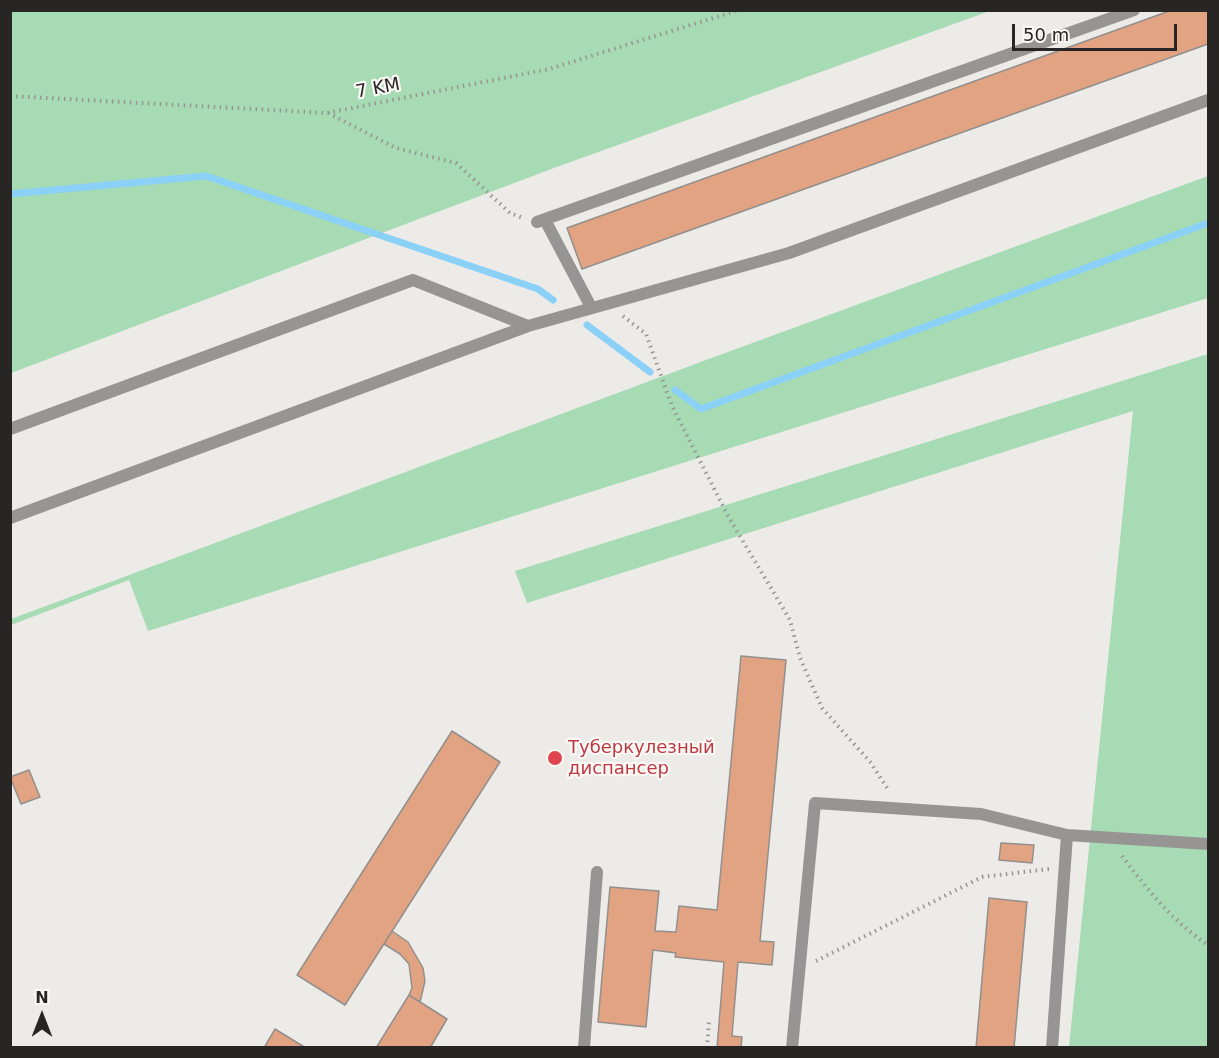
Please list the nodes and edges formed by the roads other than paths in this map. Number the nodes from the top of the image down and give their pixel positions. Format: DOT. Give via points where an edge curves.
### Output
graph roads {
  1 [pos="1134,10"];
  2 [pos="1209,100"];
  3 [pos="591,307"];
  4 [pos="528,326"];
  5 [pos="10,429"];
  6 [pos="10,518"];
  7 [pos="1067,835"];
  8 [pos="1209,844"];
  9 [pos="597,872"];
  10 [pos="584,1047"];
  11 [pos="792,1047"];
  12 [pos="1052,1047"];
  1 -- 3 [label="lane" via="541,221"];
  2 -- 3 [label="lane" via="789,253"];
  3 -- 4 [label="lane"];
  4 -- 5 [label="lane" via="413,280"];
  4 -- 6 [label="lane"];
  7 -- 8 [label="lane"];
  7 -- 11 [label="lane" via="981,814 815,803"];
  7 -- 12 [label="lane"];
  9 -- 10 [label="lane"];
}
